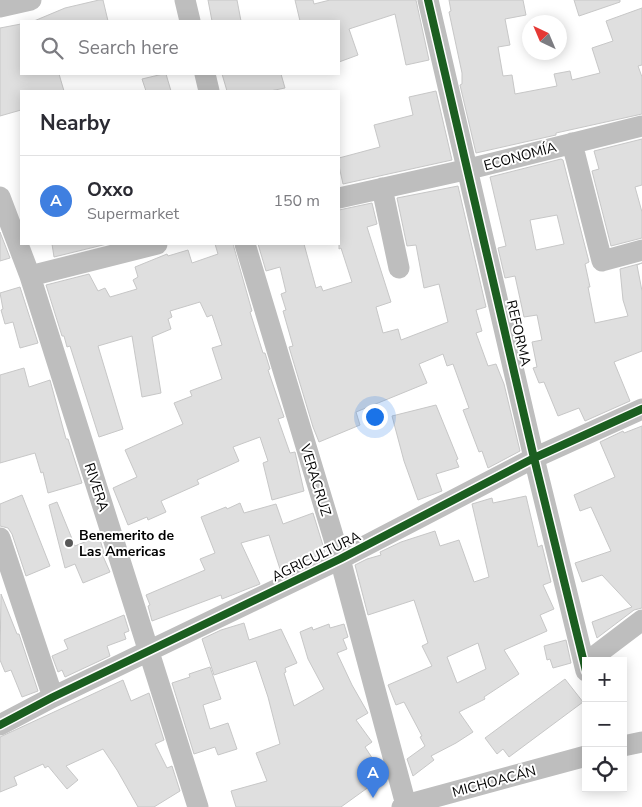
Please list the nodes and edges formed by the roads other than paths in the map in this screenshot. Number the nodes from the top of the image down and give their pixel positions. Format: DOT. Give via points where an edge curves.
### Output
graph roads {
  1 [pos="31,0"];
  2 [pos="185,0"];
  3 [pos="428,0"];
  4 [pos="0,7"];
  5 [pos="190,20"];
  6 [pos="204,75"];
  7 [pos="209,90"];
  8 [pos="642,126"];
  9 [pos="572,143"];
  10 [pos="468,169"];
  11 [pos="382,188"];
  12 [pos="0,196"];
  13 [pos="340,198"];
  14 [pos="153,245"];
  15 [pos="245,245"];
  16 [pos="642,250"];
  17 [pos="399,268"];
  18 [pos="30,276"];
  19 [pos="642,409"];
  20 [pos="534,458"];
  21 [pos="0,538"];
  22 [pos="340,559"];
  23 [pos="642,620"];
  24 [pos="149,650"];
  25 [pos="584,657"];
  26 [pos="596,657"];
  27 [pos="53,697"];
  28 [pos="0,726"];
  29 [pos="642,742"];
  30 [pos="627,745"];
  31 [pos="582,757"];
  32 [pos="404,806"];
  33 [pos="198,807"];
  1 -- 4 [label="street"];
  2 -- 5 [label="street"];
  3 -- 10 [label="street, REFORMA"];
  6 -- 7 [label="street"];
  8 -- 9 [label="street, ECONOMÍA"];
  9 -- 10 [label="street, ECONOMÍA"];
  9 -- 16 [label="street" via="602,261"];
  10 -- 11 [label="street, ECONOMÍA"];
  10 -- 20 [label="street, REFORMA"];
  11 -- 13 [label="street, ECONOMÍA"];
  11 -- 17 [label="street"];
  12 -- 18 [label="street, RIVERA"];
  14 -- 18 [label="street"];
  15 -- 22 [label="street, VERACRUZ"];
  18 -- 24 [label="street, RIVERA"];
  19 -- 20 [label="street, AGRICULTURA"];
  20 -- 22 [label="street, AGRICULTURA"];
  20 -- 25 [label="street, REFORMA"];
  21 -- 27 [label="street"];
  22 -- 24 [label="street, AGRICULTURA"];
  22 -- 32 [label="street, VERACRUZ"];
  23 -- 26 [label="street"];
  24 -- 27 [label="street, AGRICULTURA"];
  24 -- 33 [label="street, RIVERA"];
  27 -- 28 [label="street, AGRICULTURA"];
  29 -- 30 [label="street"];
  31 -- 32 [label="street, MICHOACÁN"];
}
